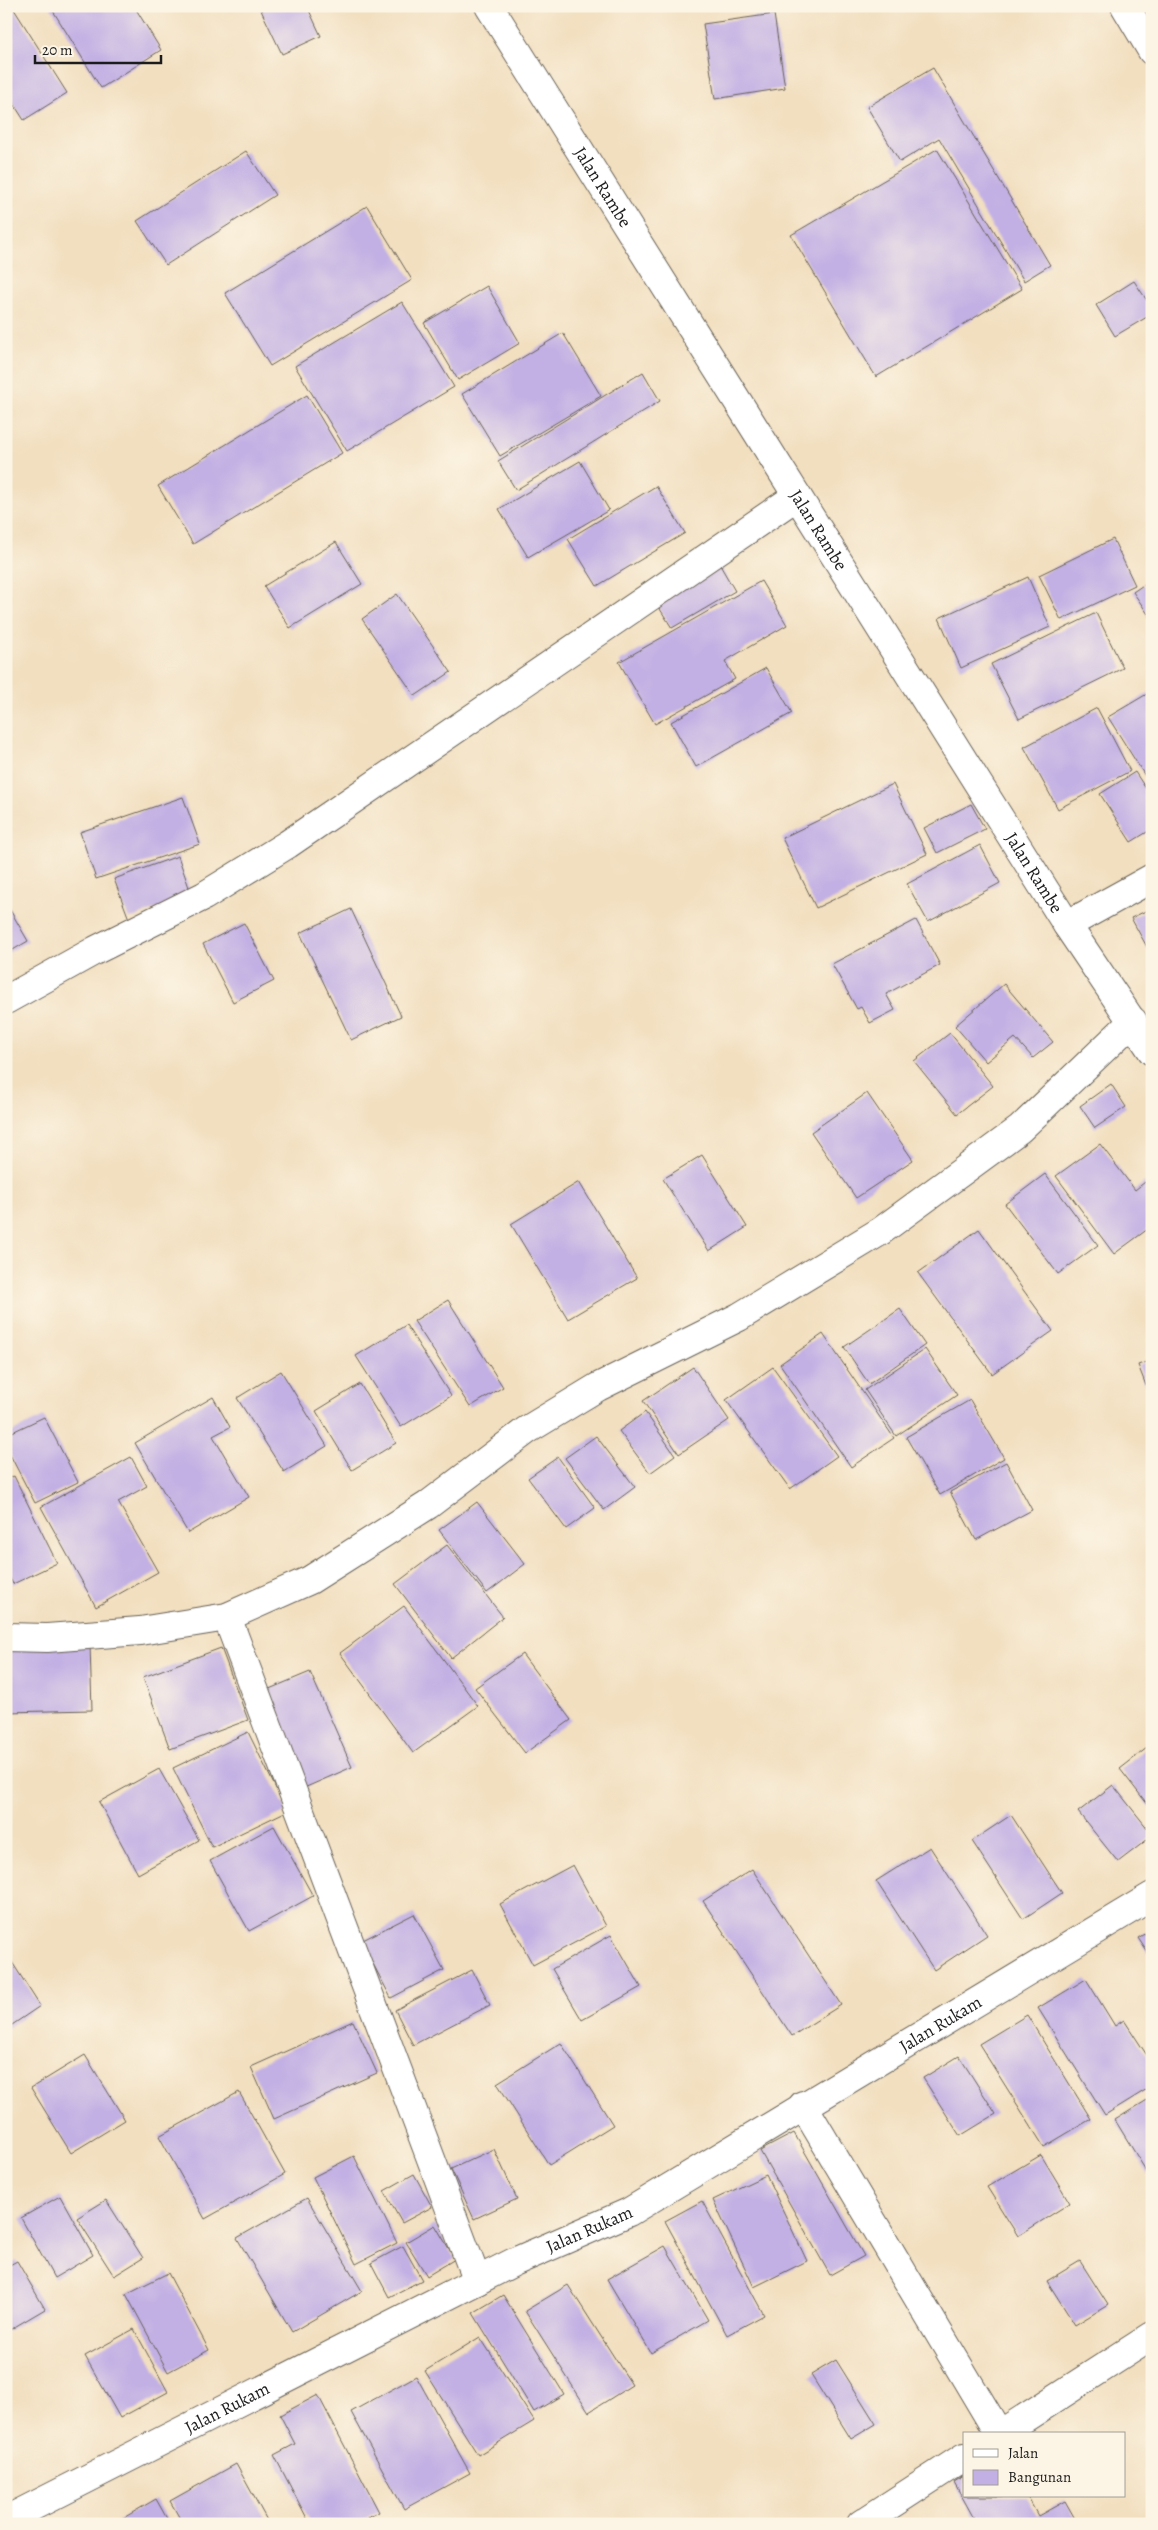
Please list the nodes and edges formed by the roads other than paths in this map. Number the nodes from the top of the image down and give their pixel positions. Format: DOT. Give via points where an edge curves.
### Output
graph roads {
  1 [pos="489,6"];
  2 [pos="1124,6"];
  3 [pos="1152,51"];
  4 [pos="797,496"];
  5 [pos="1152,878"];
  6 [pos="1067,925"];
  7 [pos="6,1000"];
  8 [pos="1133,1021"];
  9 [pos="1152,1051"];
  10 [pos="227,1617"];
  11 [pos="6,1637"];
  12 [pos="1152,1896"];
  13 [pos="803,2105"];
  14 [pos="477,2281"];
  15 [pos="1152,2336"];
  16 [pos="999,2432"];
  17 [pos="1003,2432"];
  18 [pos="963,2458"];
  19 [pos="6,2520"];
  20 [pos="861,2524"];
  1 -- 4 [label="street, Jalan Rambe"];
  2 -- 3 [label="street"];
  4 -- 6 [label="street, Jalan Rambe"];
  4 -- 7 [label="street" via="288,844 204,896"];
  5 -- 6 [label="street"];
  6 -- 8 [label="street, Jalan Rambe"];
  8 -- 9 [label="street, Jalan Rambe"];
  8 -- 10 [label="street" via="1020,1129 881,1231 739,1317 574,1401 527,1430 428,1505 310,1580"];
  10 -- 11 [label="street" via="140,1631 46,1638"];
  10 -- 14 [label="street"];
  12 -- 13 [label="street, Jalan Rukam"];
  13 -- 14 [label="street, Jalan Rukam" via="629,2212"];
  13 -- 16 [label="street"];
  14 -- 19 [label="street, Jalan Rukam"];
  15 -- 17 [label="street"];
  18 -- 20 [label="street"];
}
